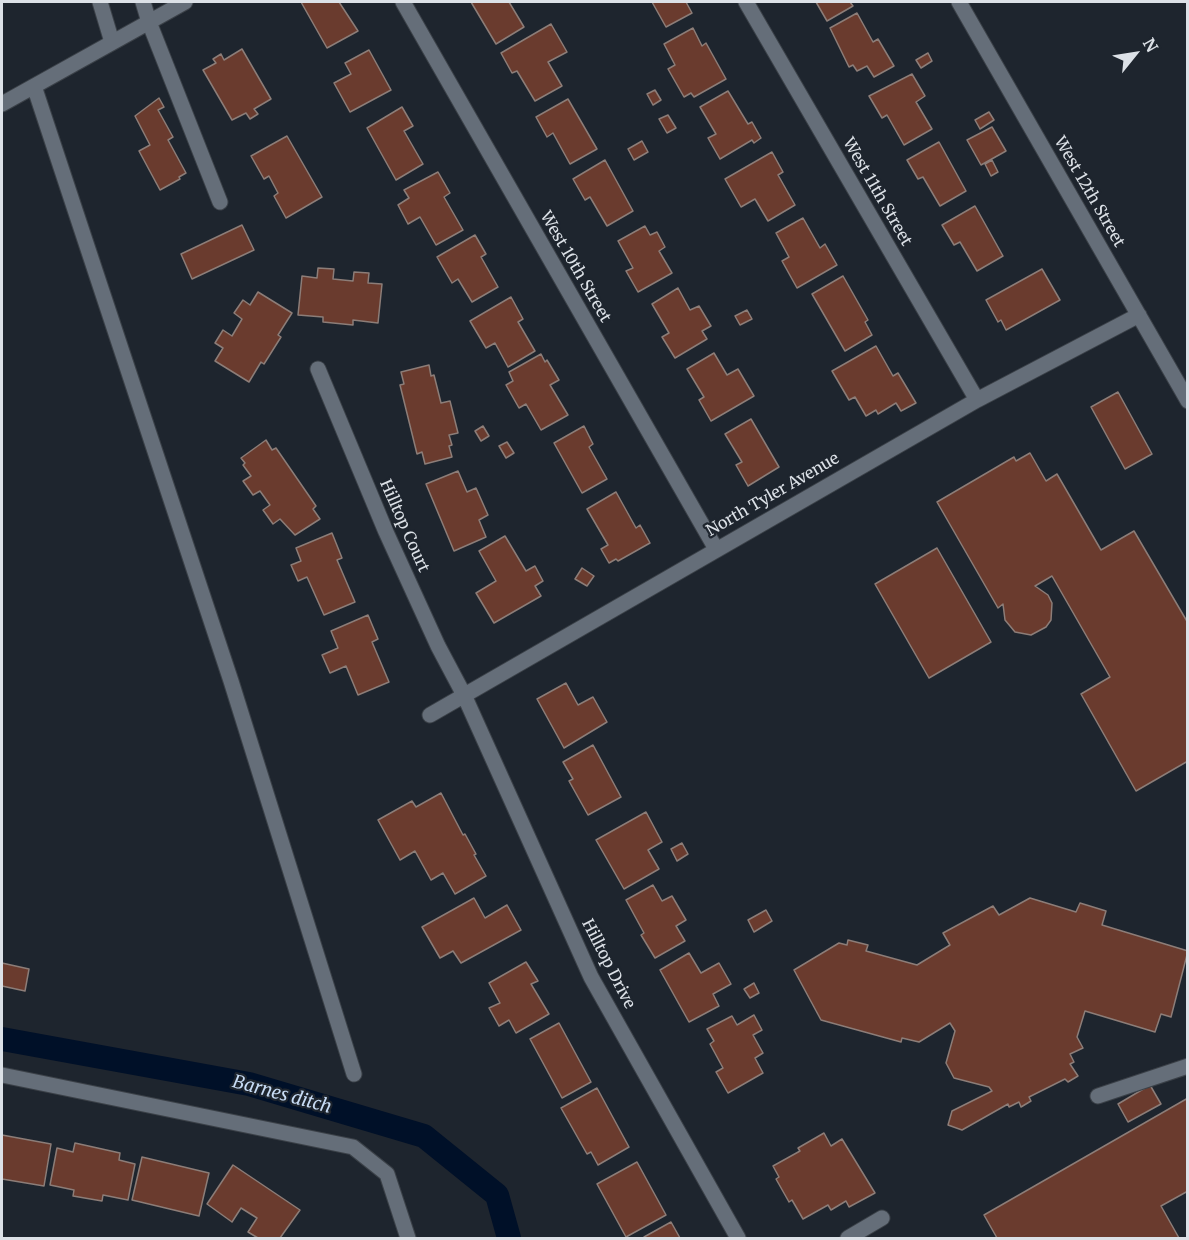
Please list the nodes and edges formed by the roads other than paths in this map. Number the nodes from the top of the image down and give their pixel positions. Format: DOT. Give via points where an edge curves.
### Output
graph roads {
  1 [pos="100,2"];
  2 [pos="143,2"];
  3 [pos="185,2"];
  4 [pos="403,2"];
  5 [pos="746,2"];
  6 [pos="959,2"];
  7 [pos="148,22"];
  8 [pos="112,42"];
  9 [pos="34,86"];
  10 [pos="2,104"];
  11 [pos="220,202"];
  12 [pos="1139,315"];
  13 [pos="318,369"];
  14 [pos="977,400"];
  15 [pos="1188,401"];
  16 [pos="716,549"];
  17 [pos="464,695"];
  18 [pos="430,715"];
  19 [pos="1188,1066"];
  20 [pos="354,1074"];
  21 [pos="2,1075"];
  22 [pos="1098,1096"];
  23 [pos="882,1218"];
  24 [pos="408,1239"];
  25 [pos="738,1239"];
  26 [pos="848,1239"];
  1 -- 8 [label="street"];
  2 -- 7 [label="street"];
  3 -- 7 [label="street"];
  4 -- 16 [label="street, West 10th Street"];
  5 -- 14 [label="street, West 11th Street"];
  6 -- 12 [label="street, West 12th Street"];
  7 -- 8 [label="street"];
  7 -- 11 [label="street"];
  8 -- 9 [label="street"];
  9 -- 10 [label="street"];
  9 -- 20 [label="street" via="231,681"];
  12 -- 14 [label="street, North Tyler Avenue"];
  12 -- 15 [label="street, West 12th Street"];
  13 -- 17 [label="street, Hilltop Court" via="386,532"];
  14 -- 16 [label="street, North Tyler Avenue"];
  16 -- 17 [label="street, North Tyler Avenue"];
  17 -- 18 [label="street, North Tyler Avenue"];
  17 -- 25 [label="street, Hilltop Drive" via="591,977"];
  19 -- 22 [label="street"];
  21 -- 24 [label="street" via="352,1147 387,1174"];
  23 -- 26 [label="street"];
}
